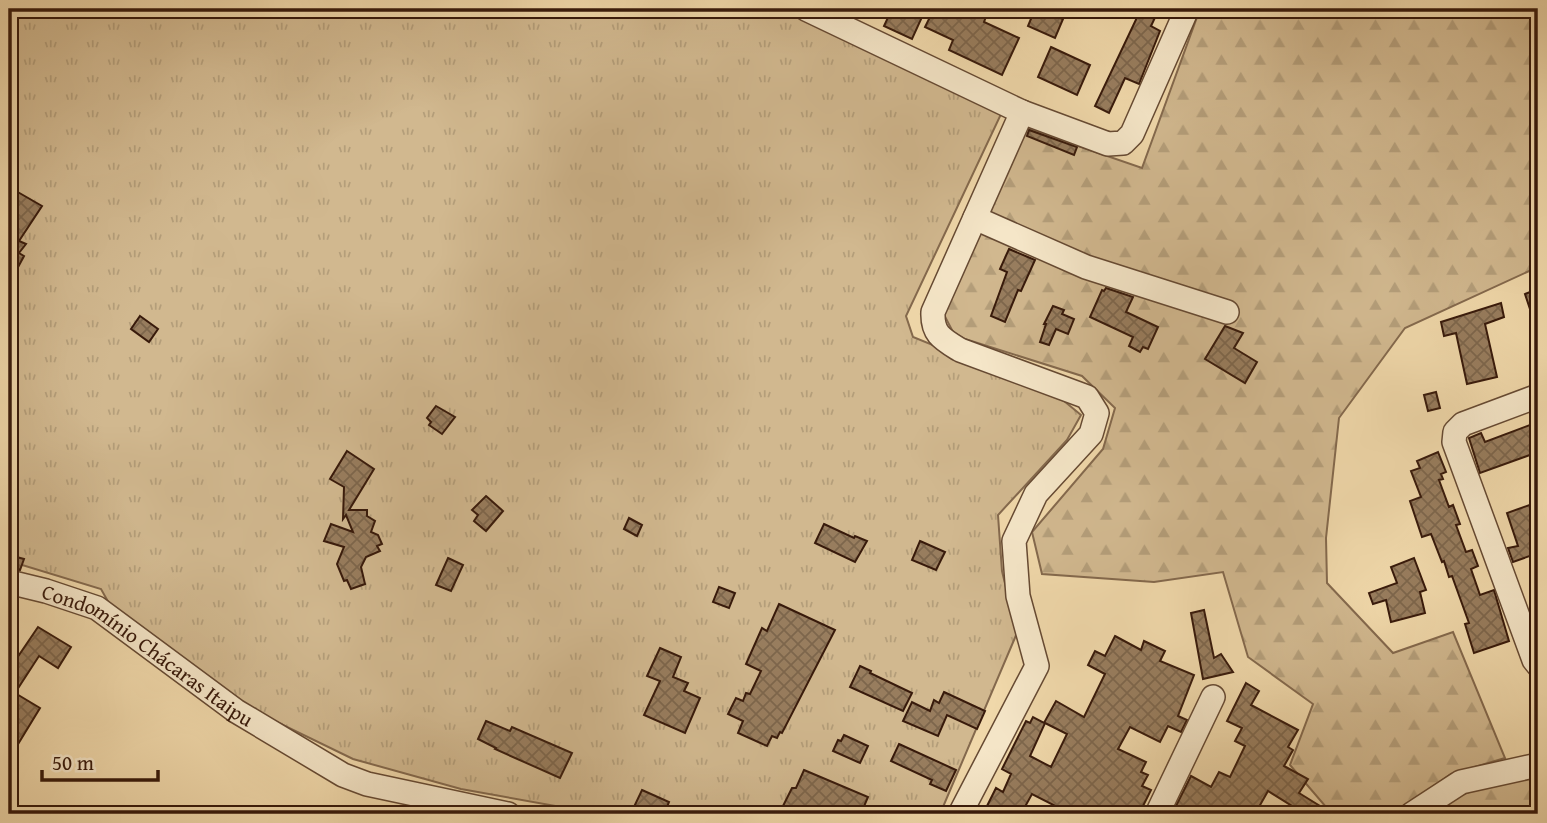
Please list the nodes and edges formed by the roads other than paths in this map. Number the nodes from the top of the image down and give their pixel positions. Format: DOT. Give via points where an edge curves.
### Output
graph roads {
  1 [pos="806,9"];
  2 [pos="1187,9"];
  3 [pos="1022,112"];
  4 [pos="975,218"];
  5 [pos="1227,312"];
  6 [pos="1538,396"];
  7 [pos="9,582"];
  8 [pos="1538,665"];
  9 [pos="1213,697"];
  10 [pos="1538,765"];
  11 [pos="433,807"];
  12 [pos="508,814"];
  13 [pos="960,814"];
  14 [pos="1157,814"];
  15 [pos="1412,814"];
  1 -- 3 [label="street"];
  2 -- 3 [label="street" via="1132,134 1123,143 1108,144"];
  3 -- 4 [label="street"];
  4 -- 5 [label="street" via="1086,267"];
  4 -- 13 [label="street" via="933,312 932,325 942,339 960,350 1087,397 1097,413 1091,434 1036,494 1014,541 1018,596 1037,666"];
  6 -- 8 [label="street" via="1463,424 1455,432 1454,442"];
  7 -- 11 [label="street, Condomínio Chácaras Itaipu" via="97,608 236,711 343,775"];
  9 -- 14 [label="street"];
  10 -- 15 [label="street" via="1461,782"];
  11 -- 12 [label="street, Condomínio Chácaras Itaipu"];
}
